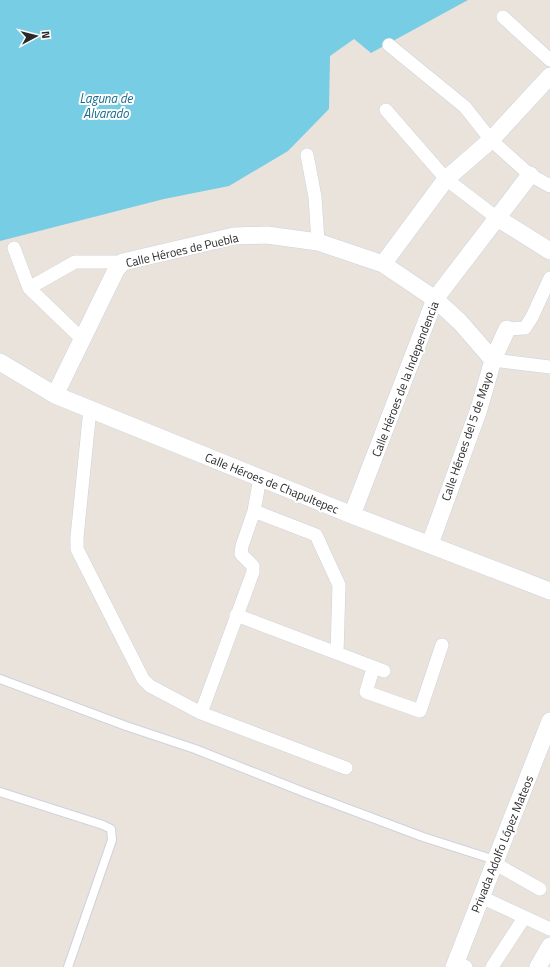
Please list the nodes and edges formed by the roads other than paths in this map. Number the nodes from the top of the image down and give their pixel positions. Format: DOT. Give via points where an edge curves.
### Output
graph roads {
  1 [pos="503,17"];
  2 [pos="389,45"];
  3 [pos="550,60"];
  4 [pos="550,76"];
  5 [pos="386,110"];
  6 [pos="491,140"];
  7 [pos="307,155"];
  8 [pos="530,175"];
  9 [pos="446,179"];
  10 [pos="550,186"];
  11 [pos="497,218"];
  12 [pos="318,242"];
  13 [pos="14,248"];
  14 [pos="550,251"];
  15 [pos="123,262"];
  16 [pos="383,264"];
  17 [pos="550,280"];
  18 [pos="29,288"];
  19 [pos="435,299"];
  20 [pos="507,329"];
  21 [pos="82,339"];
  22 [pos="493,360"];
  23 [pos="0,362"];
  24 [pos="550,367"];
  25 [pos="54,395"];
  26 [pos="90,409"];
  27 [pos="260,478"];
  28 [pos="254,511"];
  29 [pos="352,515"];
  30 [pos="430,544"];
  31 [pos="550,591"];
  32 [pos="236,615"];
  33 [pos="442,645"];
  34 [pos="337,653"];
  35 [pos="0,679"];
  36 [pos="201,713"];
  37 [pos="550,721"];
  38 [pos="544,760"];
  39 [pos="346,768"];
  40 [pos="0,792"];
  41 [pos="494,862"];
  42 [pos="540,889"];
  43 [pos="481,897"];
  44 [pos="524,918"];
  45 [pos="550,929"];
  46 [pos="550,946"];
  47 [pos="459,965"];
  48 [pos="68,967"];
  49 [pos="492,967"];
  50 [pos="538,967"];
  1 -- 3 [label="street"];
  2 -- 6 [label="street" via="466,107"];
  4 -- 6 [label="street"];
  5 -- 9 [label="street"];
  6 -- 8 [label="street"];
  6 -- 9 [label="street"];
  7 -- 12 [label="street" via="315,197"];
  8 -- 10 [label="street"];
  8 -- 11 [label="street, Calle Héroes de la Independencia"];
  9 -- 11 [label="street"];
  9 -- 16 [label="street"];
  11 -- 14 [label="street"];
  11 -- 19 [label="street, Calle Héroes de la Independencia"];
  12 -- 15 [label="street, Calle Héroes de Puebla" via="267,235 234,236"];
  12 -- 16 [label="street, Calle Héroes de Puebla"];
  13 -- 18 [label="street"];
  15 -- 18 [label="street" via="75,262"];
  15 -- 21 [label="street, Calle Héroes de Puebla" via="116,270"];
  16 -- 19 [label="street, Calle Héroes de Puebla"];
  17 -- 20 [label="street" via="525,328"];
  18 -- 21 [label="street"];
  19 -- 22 [label="street, Calle Héroes de Puebla" via="460,322"];
  19 -- 29 [label="street, Calle Héroes de la Independencia"];
  20 -- 22 [label="street, Calle Héroes del 5 de Mayo"];
  21 -- 25 [label="street, Calle Héroes de Puebla"];
  22 -- 24 [label="street"];
  22 -- 30 [label="street, Calle Héroes del 5 de Mayo" via="479,409"];
  23 -- 25 [label="street, Calle Héroes de Chapultepec"];
  25 -- 26 [label="street, Calle Héroes de Chapultepec"];
  26 -- 27 [label="street, Calle Héroes de Chapultepec"];
  26 -- 36 [label="street" via="77,549 143,679 150,686"];
  27 -- 28 [label="street"];
  27 -- 29 [label="street, Calle Héroes de Chapultepec"];
  28 -- 32 [label="street" via="241,554 253,566 253,572"];
  28 -- 34 [label="street" via="316,535 339,585"];
  29 -- 30 [label="street, Calle Héroes de Chapultepec"];
  30 -- 31 [label="street, Calle Héroes de Chapultepec"];
  32 -- 34 [label="street"];
  32 -- 36 [label="street"];
  33 -- 34 [label="street" via="420,712 366,692 378,670"];
  35 -- 41 [label="lane" via="195,749"];
  36 -- 39 [label="street"];
  37 -- 38 [label="street, Privada Adolfo López Mateos"];
  38 -- 41 [label="street, Privada Adolfo López Mateos"];
  40 -- 48 [label="lane" via="111,829 112,840"];
  41 -- 42 [label="street"];
  41 -- 43 [label="street, Privada Adolfo López Mateos"];
  43 -- 44 [label="street"];
  43 -- 47 [label="street, Privada Adolfo López Mateos"];
  44 -- 45 [label="street"];
  44 -- 49 [label="street"];
  46 -- 50 [label="street"];
}
